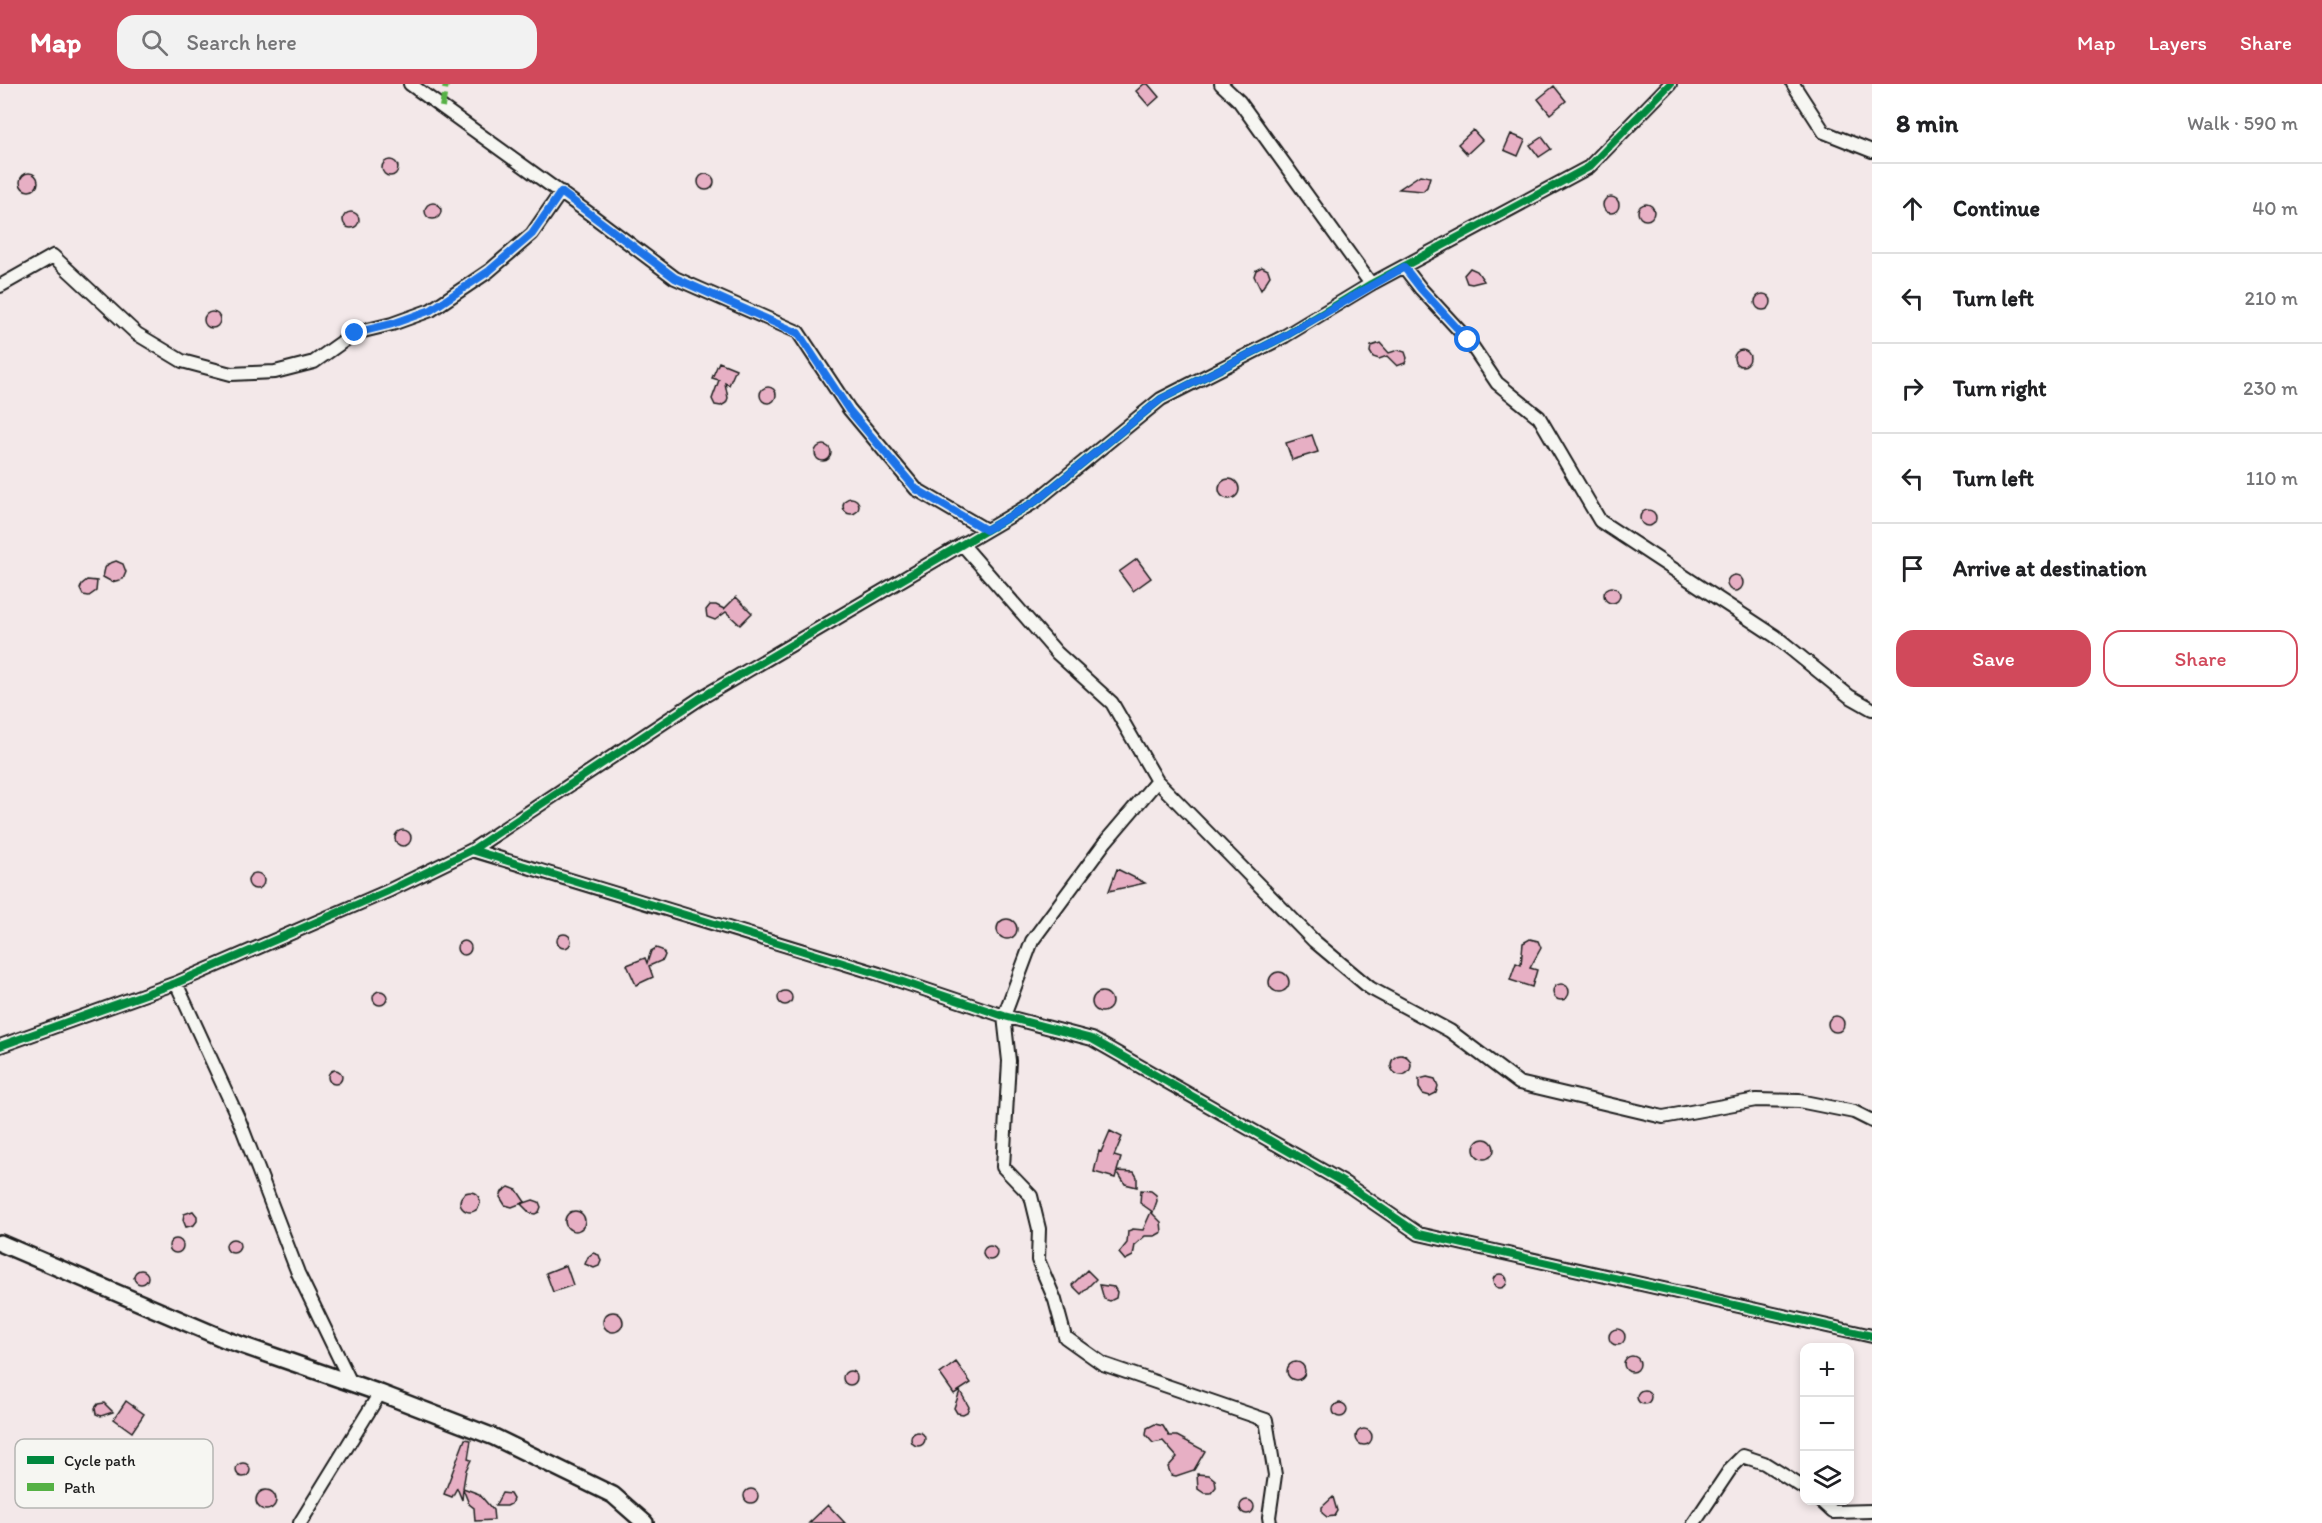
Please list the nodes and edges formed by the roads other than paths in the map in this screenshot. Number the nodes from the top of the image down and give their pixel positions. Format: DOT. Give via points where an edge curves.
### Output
graph roads {
  1 [pos="410,84"];
  2 [pos="1221,84"];
  3 [pos="1670,84"];
  4 [pos="1793,84"];
  5 [pos="1872,151"];
  6 [pos="561,192"];
  7 [pos="1404,267"];
  8 [pos="1371,284"];
  9 [pos="0,286"];
  10 [pos="986,530"];
  11 [pos="962,544"];
  12 [pos="1872,709"];
  13 [pos="1157,781"];
  14 [pos="472,850"];
  15 [pos="176,983"];
  16 [pos="1004,1016"];
  17 [pos="0,1046"];
  18 [pos="1872,1121"];
  19 [pos="0,1243"];
  20 [pos="1872,1336"];
  21 [pos="351,1383"];
  22 [pos="380,1393"];
  23 [pos="1800,1486"];
  24 [pos="1825,1505"];
  25 [pos="1872,1511"];
  26 [pos="1267,1521"];
  27 [pos="300,1523"];
  28 [pos="645,1523"];
  29 [pos="1694,1523"];
  1 -- 6 [label="street"];
  2 -- 8 [label="street" via="1239,102"];
  3 -- 7 [label="street" via="1589,166"];
  4 -- 5 [label="street" via="1824,132"];
  6 -- 9 [label="street" via="532,234 489,271 431,310 355,333 314,362 275,372 231,374 182,361 137,334 53,256"];
  6 -- 10 [label="street" via="675,278 798,333 849,410 916,489"];
  7 -- 8 [label="street"];
  7 -- 12 [label="street" via="1468,340 1497,382 1539,417 1600,521 1776,636 1849,696"];
  8 -- 10 [label="street" via="1285,336 1161,399 1036,501"];
  10 -- 11 [label="street"];
  11 -- 13 [label="street" via="1057,653 1112,703"];
  11 -- 14 [label="street" via="699,699"];
  13 -- 16 [label="street" via="1106,841 1032,941"];
  13 -- 18 [label="street" via="1314,941 1370,988 1450,1031 1519,1083 1663,1117 1756,1100 1799,1101 1854,1112"];
  14 -- 15 [label="street"];
  14 -- 16 [label="street"];
  15 -- 17 [label="street"];
  15 -- 21 [label="street" via="239,1120 298,1273"];
  16 -- 20 [label="street" via="1092,1039 1346,1184 1419,1233"];
  16 -- 26 [label="street" via="1009,1061 1003,1167 1031,1196 1039,1229 1038,1260 1065,1337 1103,1364 1266,1420 1275,1475"];
  19 -- 21 [label="street" via="227,1340"];
  21 -- 22 [label="street"];
  22 -- 27 [label="street"];
  22 -- 28 [label="street" via="494,1437 613,1495"];
  23 -- 29 [label="street" via="1764,1463 1743,1456"];
  24 -- 25 [label="street" via="1833,1512"];
}
